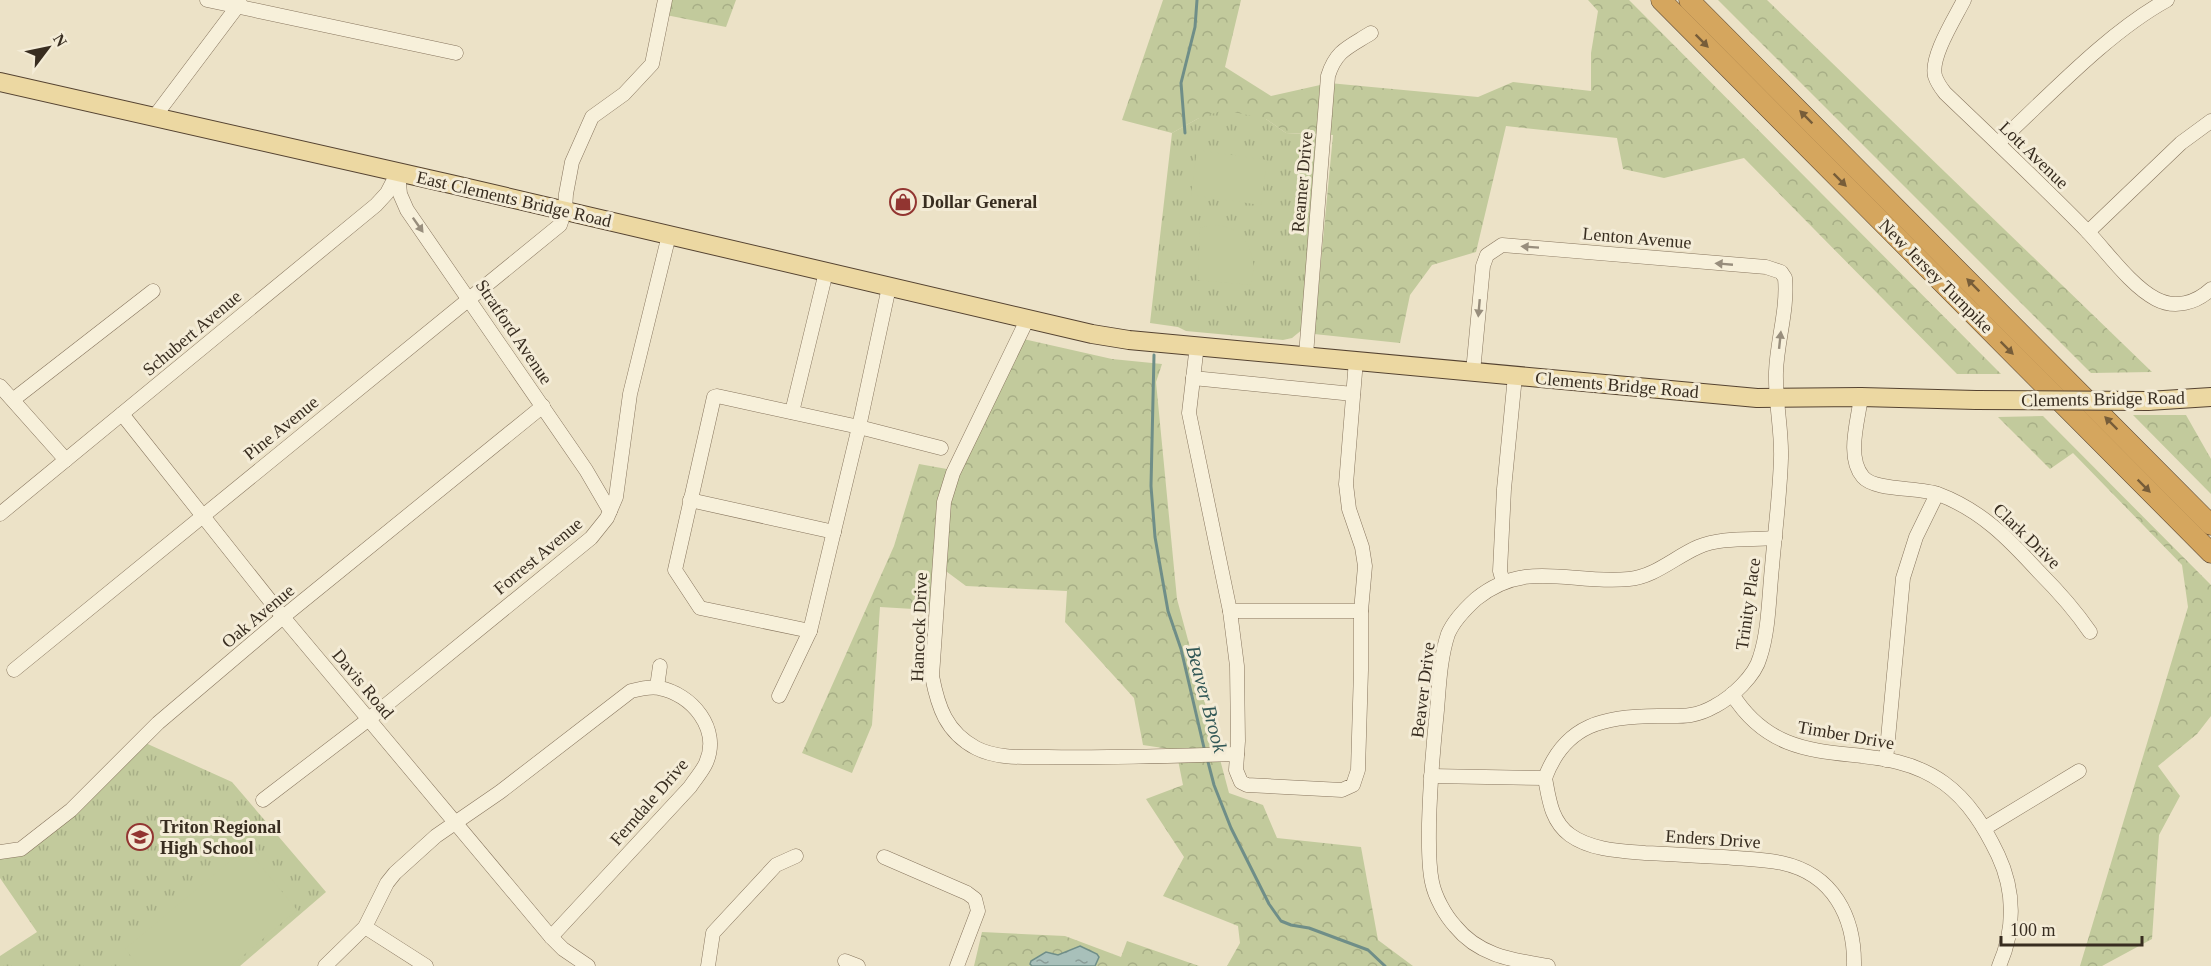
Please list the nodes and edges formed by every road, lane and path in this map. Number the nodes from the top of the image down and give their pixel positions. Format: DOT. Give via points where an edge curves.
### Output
graph roads {
  1 [pos="207,0"];
  2 [pos="665,0"];
  3 [pos="1661,0"];
  4 [pos="1689,0"];
  5 [pos="1964,0"];
  6 [pos="2167,0"];
  7 [pos="240,4"];
  8 [pos="1371,33"];
  9 [pos="456,53"];
  10 [pos="0,82"];
  11 [pos="155,116"];
  12 [pos="2211,121"];
  13 [pos="1998,143"];
  14 [pos="398,172"];
  15 [pos="565,210"];
  16 [pos="2088,232"];
  17 [pos="669,235"];
  18 [pos="826,272"];
  19 [pos="1782,272"];
  20 [pos="889,287"];
  21 [pos="2211,289"];
  22 [pos="153,291"];
  23 [pos="470,298"];
  24 [pos="1027,320"];
  25 [pos="1197,345"];
  26 [pos="1306,355"];
  27 [pos="1356,360"];
  28 [pos="1473,372"];
  29 [pos="1515,376"];
  30 [pos="1193,378"];
  31 [pos="0,386"];
  32 [pos="1353,394"];
  33 [pos="1861,397"];
  34 [pos="2211,397"];
  35 [pos="1777,398"];
  36 [pos="14,399"];
  37 [pos="543,406"];
  38 [pos="792,412"];
  39 [pos="122,414"];
  40 [pos="859,427"];
  41 [pos="941,448"];
  42 [pos="66,460"];
  43 [pos="1937,494"];
  44 [pos="690,500"];
  45 [pos="610,511"];
  46 [pos="0,514"];
  47 [pos="203,516"];
  48 [pos="2211,525"];
  49 [pos="834,532"];
  50 [pos="1775,538"];
  51 [pos="2211,553"];
  52 [pos="1503,582"];
  53 [pos="1230,611"];
  54 [pos="1361,611"];
  55 [pos="283,617"];
  56 [pos="810,631"];
  57 [pos="2090,632"];
  58 [pos="660,666"];
  59 [pos="14,670"];
  60 [pos="657,687"];
  61 [pos="1732,694"];
  62 [pos="779,696"];
  63 [pos="369,719"];
  64 [pos="1237,754"];
  65 [pos="1886,759"];
  66 [pos="2079,771"];
  67 [pos="1431,776"];
  68 [pos="1545,778"];
  69 [pos="263,800"];
  70 [pos="454,822"];
  71 [pos="1985,828"];
  72 [pos="0,852"];
  73 [pos="796,856"];
  74 [pos="884,857"];
  75 [pos="365,927"];
  76 [pos="551,937"];
  77 [pos="844,961"];
  78 [pos="325,966"];
  79 [pos="426,966"];
  80 [pos="587,966"];
  81 [pos="708,966"];
  82 [pos="858,966"];
  83 [pos="957,966"];
  84 [pos="1548,966"];
  85 [pos="1854,966"];
  86 [pos="1999,966"];
  1 -- 7 [label="street"];
  2 -- 15 [label="street" via="652,64 624,94 591,117 572,162"];
  3 -- 51 [label="highway, New Jersey Turnpike, one-way"];
  48 -- 4 [label="highway, New Jersey Turnpike, one-way"];
  5 -- 13 [label="street, Lott Avenue" via="1938,54 1935,78 1945,93"];
  6 -- 13 [label="street" via="2136,19"];
  7 -- 9 [label="street"];
  7 -- 11 [label="street"];
  8 -- 26 [label="street, Reamer Drive" via="1338,54 1328,76"];
  10 -- 11 [label="main road, East Clements Bridge Road"];
  11 -- 14 [label="main road, East Clements Bridge Road"];
  12 -- 16 [label="street" via="2181,143"];
  13 -- 16 [label="street, Lott Avenue"];
  14 -- 15 [label="main road, East Clements Bridge Road"];
  14 -- 23 [label="street, Stratford Avenue, one-way" via="400,194 407,210"];
  14 -- 39 [label="street, Schubert Avenue" via="376,205"];
  15 -- 17 [label="main road, East Clements Bridge Road"];
  15 -- 23 [label="street, Pine Avenue" via="560,225"];
  16 -- 21 [label="street, Lott Avenue" via="2122,271 2155,299 2176,304 2192,301"];
  17 -- 18 [label="main road, East Clements Bridge Road"];
  17 -- 45 [label="street, Forrest Avenue" via="630,394 616,497"];
  18 -- 20 [label="main road, East Clements Bridge Road"];
  18 -- 38 [label="street"];
  19 -- 28 [label="street, Lenton Avenue, one-way" via="1766,267 1502,245 1486,255 1483,266"];
  35 -- 19 [label="street, Trinity Place, one-way" via="1776,371 1786,284"];
  20 -- 24 [label="main road, East Clements Bridge Road"];
  20 -- 40 [label="street"];
  22 -- 36 [label="street"];
  23 -- 37 [label="street, Stratford Avenue"];
  23 -- 47 [label="street, Pine Avenue"];
  24 -- 25 [label="main road, Clements Bridge Road" via="1101,336"];
  24 -- 64 [label="street, Hancock Drive" via="953,473 944,502 932,676 947,724 977,748 1004,756"];
  25 -- 26 [label="main road, Clements Bridge Road"];
  25 -- 30 [label="street"];
  26 -- 27 [label="main road, Clements Bridge Road"];
  27 -- 28 [label="main road, Clements Bridge Road"];
  27 -- 32 [label="street"];
  28 -- 29 [label="main road, Clements Bridge Road"];
  29 -- 35 [label="main road, Clements Bridge Road"];
  29 -- 52 [label="street" via="1504,489 1500,571"];
  30 -- 32 [label="street"];
  30 -- 53 [label="street" via="1189,413"];
  31 -- 36 [label="street"];
  32 -- 54 [label="street" via="1346,484 1348,509 1365,566"];
  33 -- 34 [label="main road, Clements Bridge Road, bridge" via="2148,401"];
  33 -- 35 [label="main road, Clements Bridge Road"];
  33 -- 43 [label="street, Clark Drive" via="1854,452 1864,479 1872,484"];
  35 -- 50 [label="street, Trinity Place" via="1782,457"];
  36 -- 42 [label="street"];
  37 -- 45 [label="street, Stratford Avenue"];
  37 -- 55 [label="street, Oak Avenue"];
  38 -- 40 [label="street"];
  38 -- 44 [label="street" via="714,397"];
  39 -- 42 [label="street, Schubert Avenue"];
  39 -- 47 [label="street, Davis Road"];
  40 -- 41 [label="street"];
  40 -- 49 [label="street"];
  42 -- 46 [label="street, Schubert Avenue"];
  43 -- 57 [label="street, Clark Drive" via="1975,511 2003,532"];
  43 -- 65 [label="street" via="1916,537 1903,578"];
  44 -- 49 [label="street"];
  44 -- 56 [label="street" via="675,570 700,608"];
  45 -- 63 [label="street, Forrest Avenue" via="591,538"];
  47 -- 55 [label="street, Davis Road"];
  47 -- 59 [label="street, Pine Avenue"];
  49 -- 56 [label="street"];
  50 -- 52 [label="street, Beaver Drive" via="1721,541 1700,547 1649,574 1629,579 1524,576"];
  50 -- 61 [label="street, Trinity Place" via="1760,658 1752,674"];
  52 -- 67 [label="street, Beaver Drive" via="1458,616 1448,634"];
  53 -- 54 [label="street"];
  53 -- 64 [label="street" via="1236,666"];
  54 -- 64 [label="street" via="1358,770 1353,784 1342,790 1247,785 1238,776"];
  55 -- 63 [label="street, Davis Road"];
  55 -- 72 [label="street, Oak Avenue" via="158,723 71,810 21,849"];
  56 -- 62 [label="street"];
  58 -- 60 [label="street"];
  60 -- 70 [label="street" via="631,691 500,792"];
  60 -- 76 [label="street, Ferndale Drive" via="680,694 696,708 706,725 710,744 706,763 690,787"];
  61 -- 65 [label="street, Timber Drive" via="1753,721 1785,742 1815,751"];
  61 -- 68 [label="street, Trinity Place" via="1690,717 1655,716 1587,726 1563,745"];
  63 -- 69 [label="street, Forrest Avenue"];
  63 -- 70 [label="street, Davis Road"];
  65 -- 71 [label="street, Timber Drive" via="1909,765 1943,782"];
  66 -- 71 [label="street"];
  67 -- 68 [label="street"];
  67 -- 84 [label="street, Beaver Drive" via="1428,857 1432,884 1454,926 1490,954"];
  68 -- 85 [label="street, Enders Drive" via="1552,812 1559,824 1584,843 1603,849 1759,860 1806,871 1836,895 1850,928"];
  70 -- 75 [label="street" via="391,878"];
  70 -- 76 [label="street, Davis Road"];
  71 -- 86 [label="street, Timber Drive" via="2011,894 2011,925"];
  73 -- 81 [label="street" via="776,866 713,933"];
  74 -- 83 [label="street" via="975,899 978,910"];
  75 -- 78 [label="street"];
  75 -- 79 [label="street"];
  76 -- 80 [label="street, Davis Road"];
  77 -- 82 [label="street"];
}
